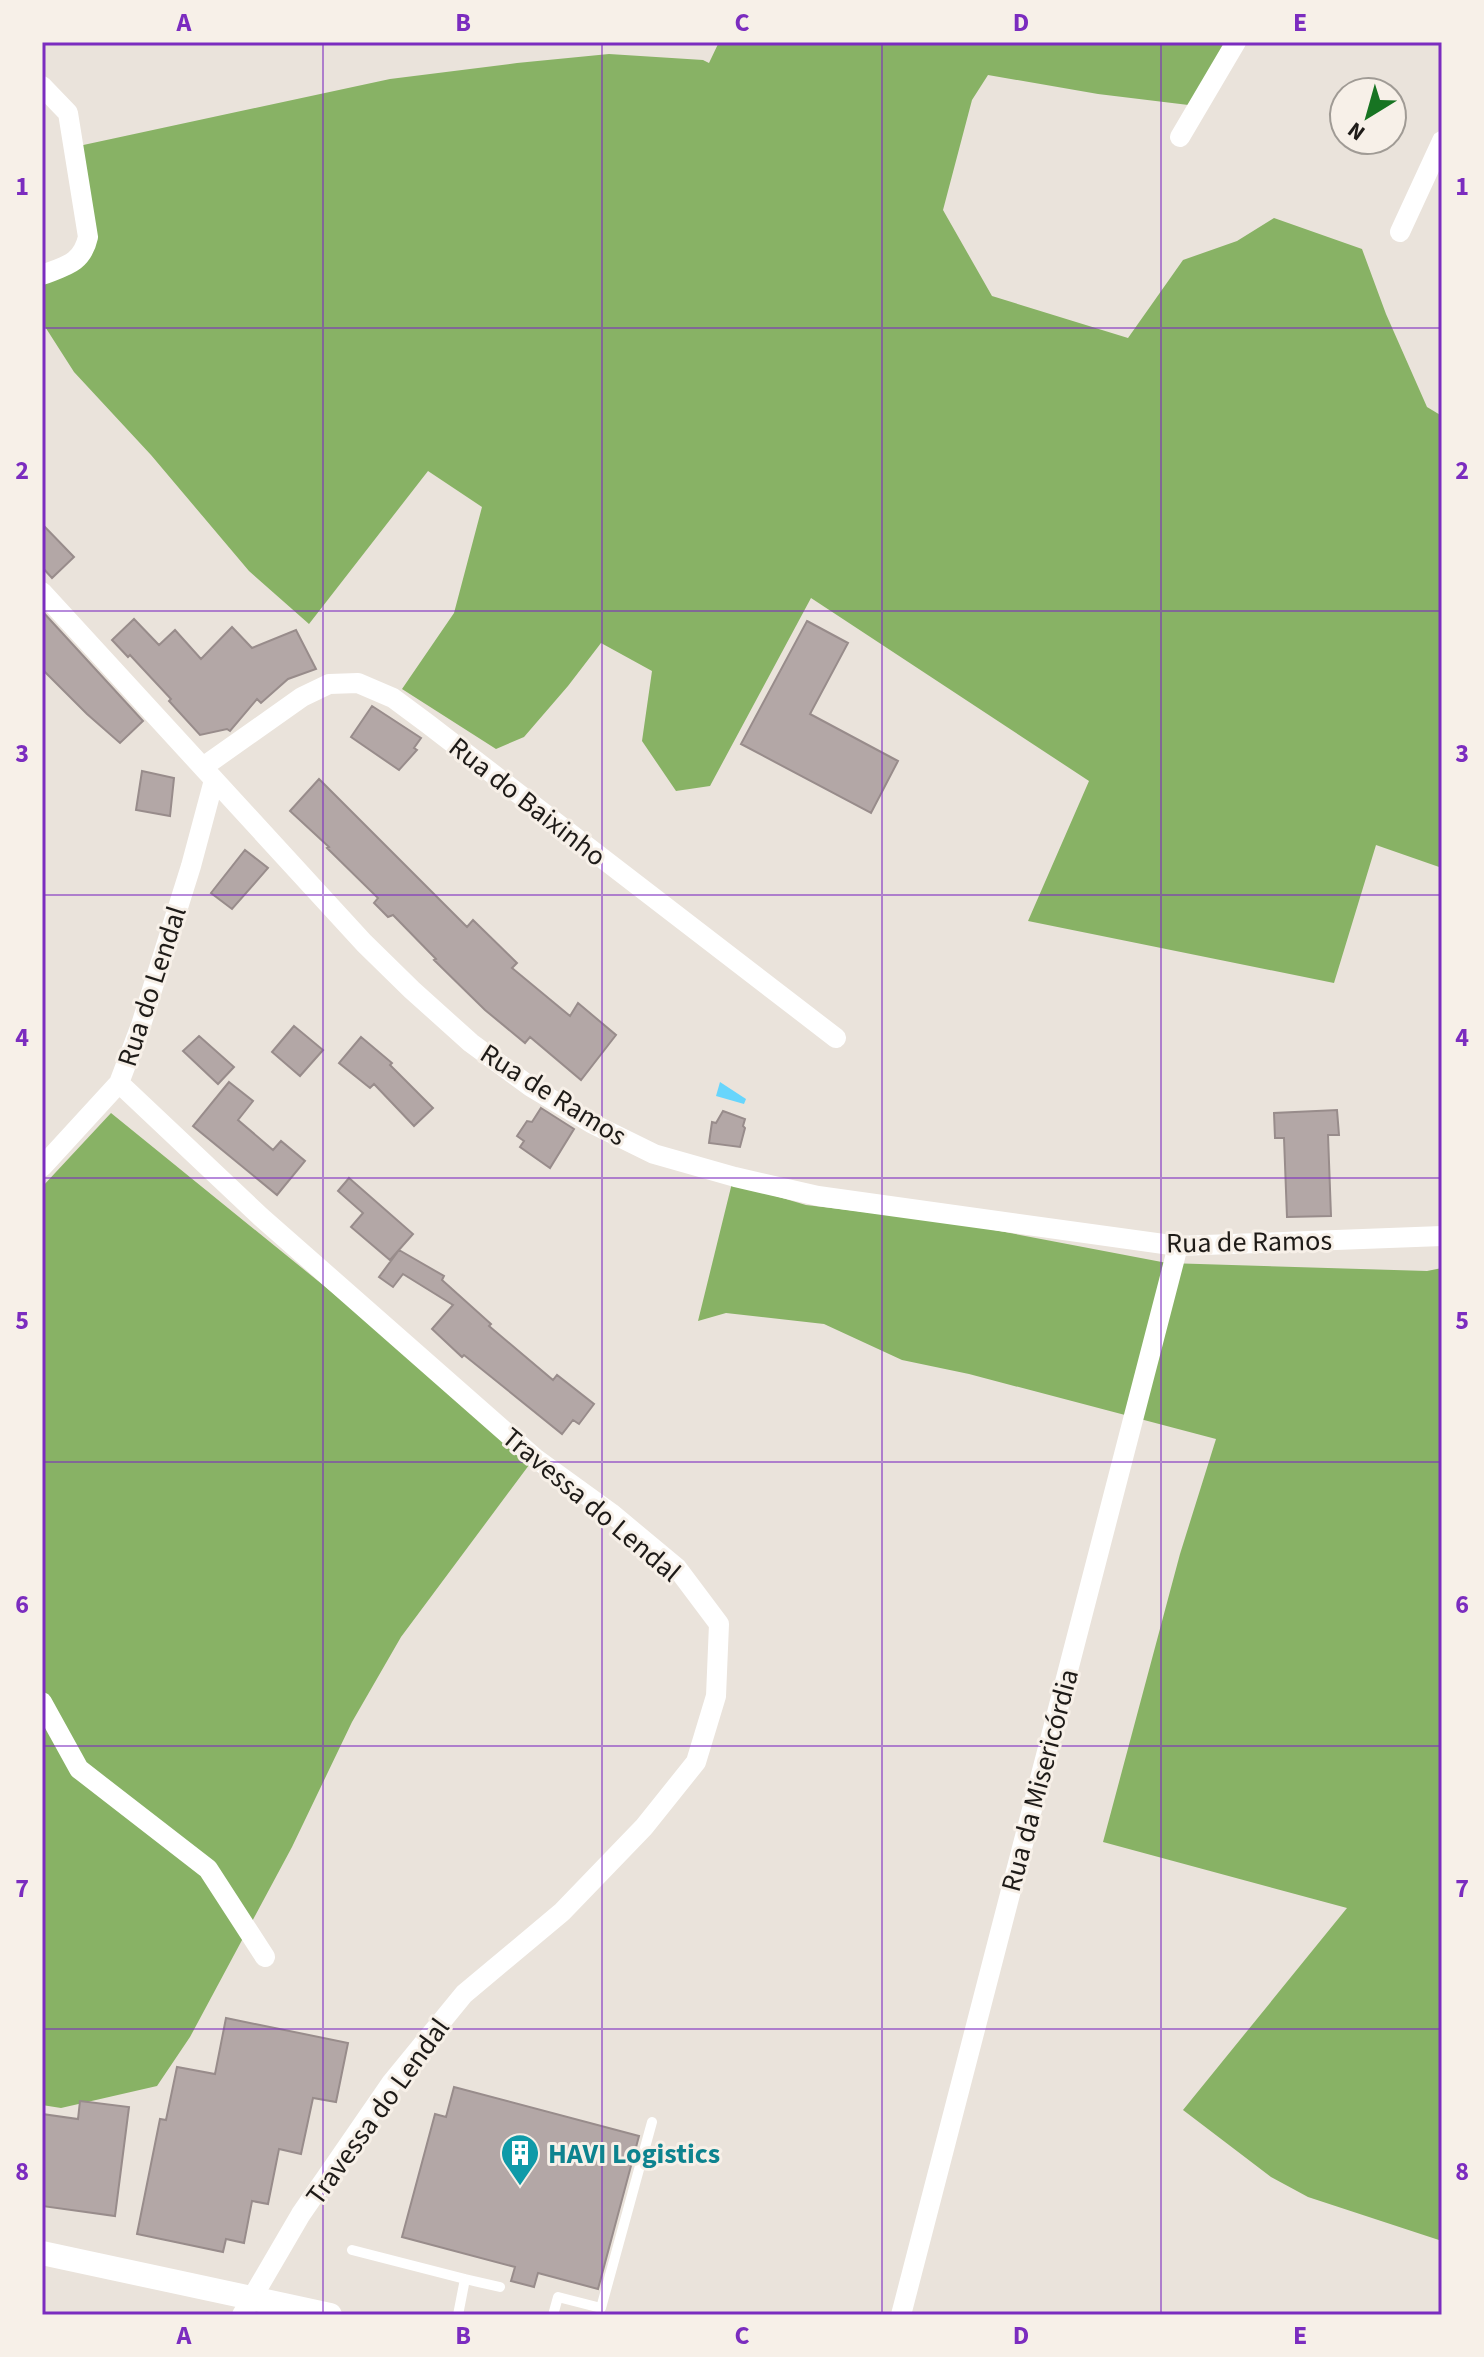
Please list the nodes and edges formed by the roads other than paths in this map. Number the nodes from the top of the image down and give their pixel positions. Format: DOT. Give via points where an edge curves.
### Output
graph roads {
  1 [pos="1236,42"];
  2 [pos="42,86"];
  3 [pos="1180,137"];
  4 [pos="1442,141"];
  5 [pos="1400,232"];
  6 [pos="42,275"];
  7 [pos="42,592"];
  8 [pos="209,773"];
  9 [pos="836,1038"];
  10 [pos="119,1083"];
  11 [pos="42,1167"];
  12 [pos="1440,1232"];
  13 [pos="1178,1246"];
  14 [pos="42,1702"];
  15 [pos="265,1957"];
  16 [pos="652,2122"];
  17 [pos="352,2250"];
  18 [pos="42,2253"];
  19 [pos="465,2279"];
  20 [pos="500,2287"];
  21 [pos="247,2306"];
  22 [pos="330,2315"];
  23 [pos="458,2315"];
  24 [pos="553,2315"];
  25 [pos="901,2315"];
  1 -- 3 [label="street"];
  2 -- 6 [label="street" via="68,113 88,237 77,260"];
  4 -- 5 [label="street"];
  7 -- 8 [label="street, Rua de Ramos"];
  8 -- 9 [label="street, Rua do Baixinho" via="302,697 329,684 358,683 393,698"];
  8 -- 10 [label="street, Rua do Lendal" via="191,866"];
  8 -- 13 [label="street, Rua de Ramos" via="364,943 471,1043 567,1109 654,1154 818,1196"];
  10 -- 11 [label="street, Rua do Lendal"];
  10 -- 21 [label="street, Travessa do Lendal" via="261,1217 535,1458 677,1568 719,1624 716,1696 696,1762 644,1827 562,1912 464,1994 392,2082 301,2214"];
  12 -- 13 [label="street, Rua de Ramos"];
  13 -- 25 [label="street, Rua da Misericórdia"];
  14 -- 15 [label="street" via="79,1769 208,1869"];
  16 -- 24 [label="lane" via="601,2308 558,2297"];
  17 -- 19 [label="lane"];
  18 -- 21 [label="street"];
  19 -- 20 [label="lane"];
  19 -- 23 [label="lane"];
  21 -- 22 [label="street"];
}
